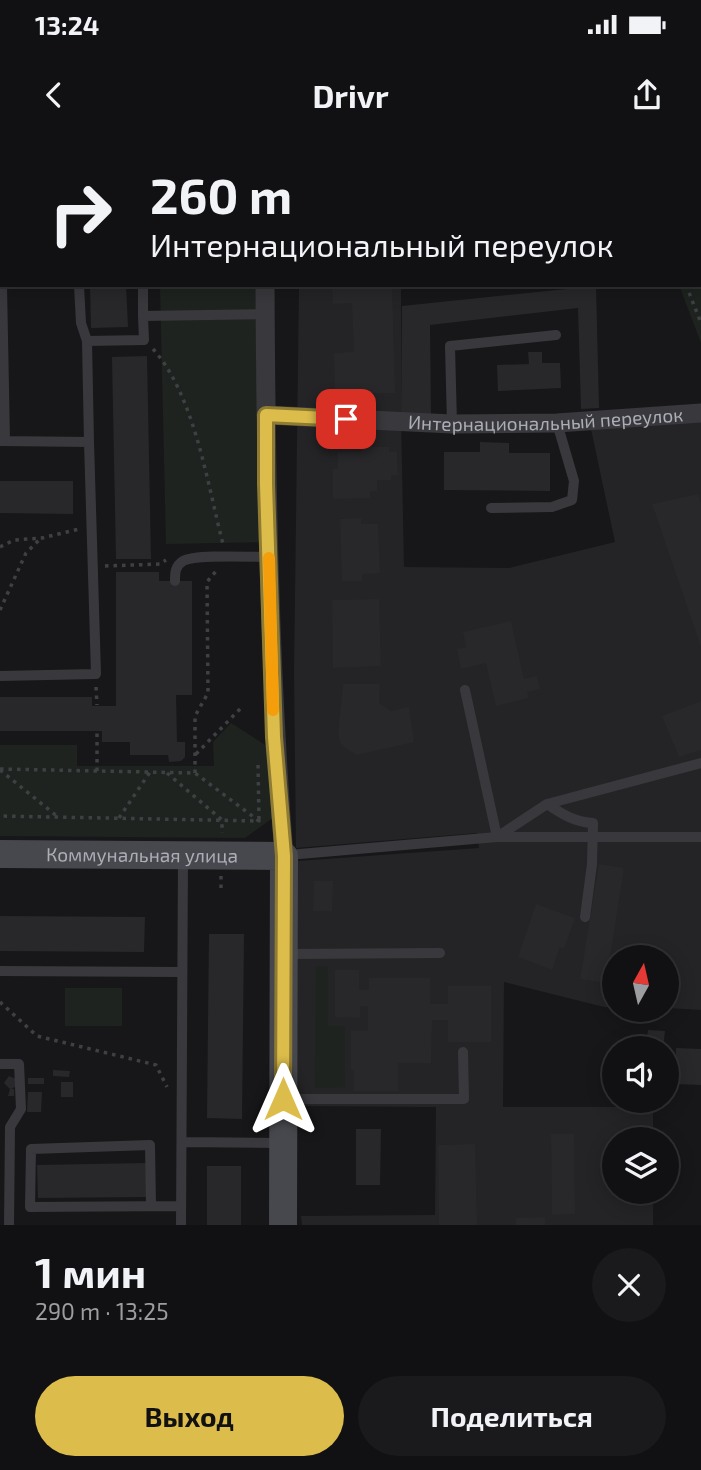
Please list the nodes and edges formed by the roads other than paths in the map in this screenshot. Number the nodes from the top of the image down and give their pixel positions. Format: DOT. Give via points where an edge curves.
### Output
graph roads {
  1 [pos="2,287"];
  2 [pos="79,287"];
  3 [pos="143,287"];
  4 [pos="265,287"];
  5 [pos="265,314"];
  6 [pos="143,316"];
  7 [pos="555,335"];
  8 [pos="87,341"];
  9 [pos="701,413"];
  10 [pos="266,415"];
  11 [pos="557,423"];
  12 [pos="452,424"];
  13 [pos="3,441"];
  14 [pos="89,442"];
  15 [pos="491,508"];
  16 [pos="269,557"];
  17 [pos="175,581"];
  18 [pos="0,676"];
  19 [pos="465,691"];
  20 [pos="701,763"];
  21 [pos="547,804"];
  22 [pos="497,837"];
  23 [pos="701,837"];
  24 [pos="592,838"];
  25 [pos="0,854"];
  26 [pos="183,855"];
  27 [pos="284,856"];
  28 [pos="585,917"];
  29 [pos="440,953"];
  30 [pos="284,954"];
  31 [pos="0,971"];
  32 [pos="182,972"];
  33 [pos="463,1052"];
  34 [pos="0,1064"];
  35 [pos="283,1099"];
  36 [pos="182,1142"];
  37 [pos="284,1143"];
  38 [pos="151,1206"];
  39 [pos="181,1206"];
  40 [pos="9,1225"];
  41 [pos="181,1225"];
  42 [pos="284,1225"];
  1 -- 13 [label="lane"];
  2 -- 8 [label="lane" via="80,323"];
  3 -- 6 [label="lane"];
  4 -- 5 [label="street"];
  5 -- 6 [label="lane"];
  5 -- 10 [label="street"];
  6 -- 8 [label="lane" via="144,340"];
  7 -- 12 [label="lane" via="450,346"];
  8 -- 14 [label="lane"];
  9 -- 11 [label="street, Интернациональный переулок"];
  10 -- 12 [label="street, Интернациональный переулок"];
  10 -- 16 [label="street"];
  11 -- 12 [label="street, Интернациональный переулок"];
  11 -- 15 [label="lane" via="575,481 572,500 552,507"];
  13 -- 14 [label="lane"];
  14 -- 18 [label="lane" via="96,674"];
  16 -- 17 [label="lane" via="184,560 175,570"];
  16 -- 27 [label="street" via="274,737"];
  19 -- 22 [label="lane"];
  20 -- 21 [label="lane"];
  21 -- 22 [label="lane"];
  21 -- 24 [label="lane" via="568,818 593,823"];
  22 -- 24 [label="lane"];
  22 -- 27 [label="lane"];
  23 -- 24 [label="lane"];
  24 -- 28 [label="lane"];
  25 -- 26 [label="main road, Коммунальная улица"];
  26 -- 27 [label="main road, Коммунальная улица"];
  26 -- 32 [label="lane"];
  27 -- 30 [label="main road"];
  29 -- 30 [label="lane"];
  30 -- 35 [label="main road"];
  31 -- 32 [label="lane"];
  32 -- 36 [label="lane"];
  33 -- 35 [label="lane" via="464,1099"];
  34 -- 40 [label="lane" via="19,1064 21,1109 10,1127"];
  35 -- 37 [label="main road"];
  36 -- 37 [label="lane"];
  36 -- 39 [label="lane"];
  37 -- 42 [label="main road"];
  38 -- 38 [label="lane" via="30,1207 31,1149 150,1144"];
  38 -- 39 [label="lane"];
  39 -- 41 [label="lane"];
}
